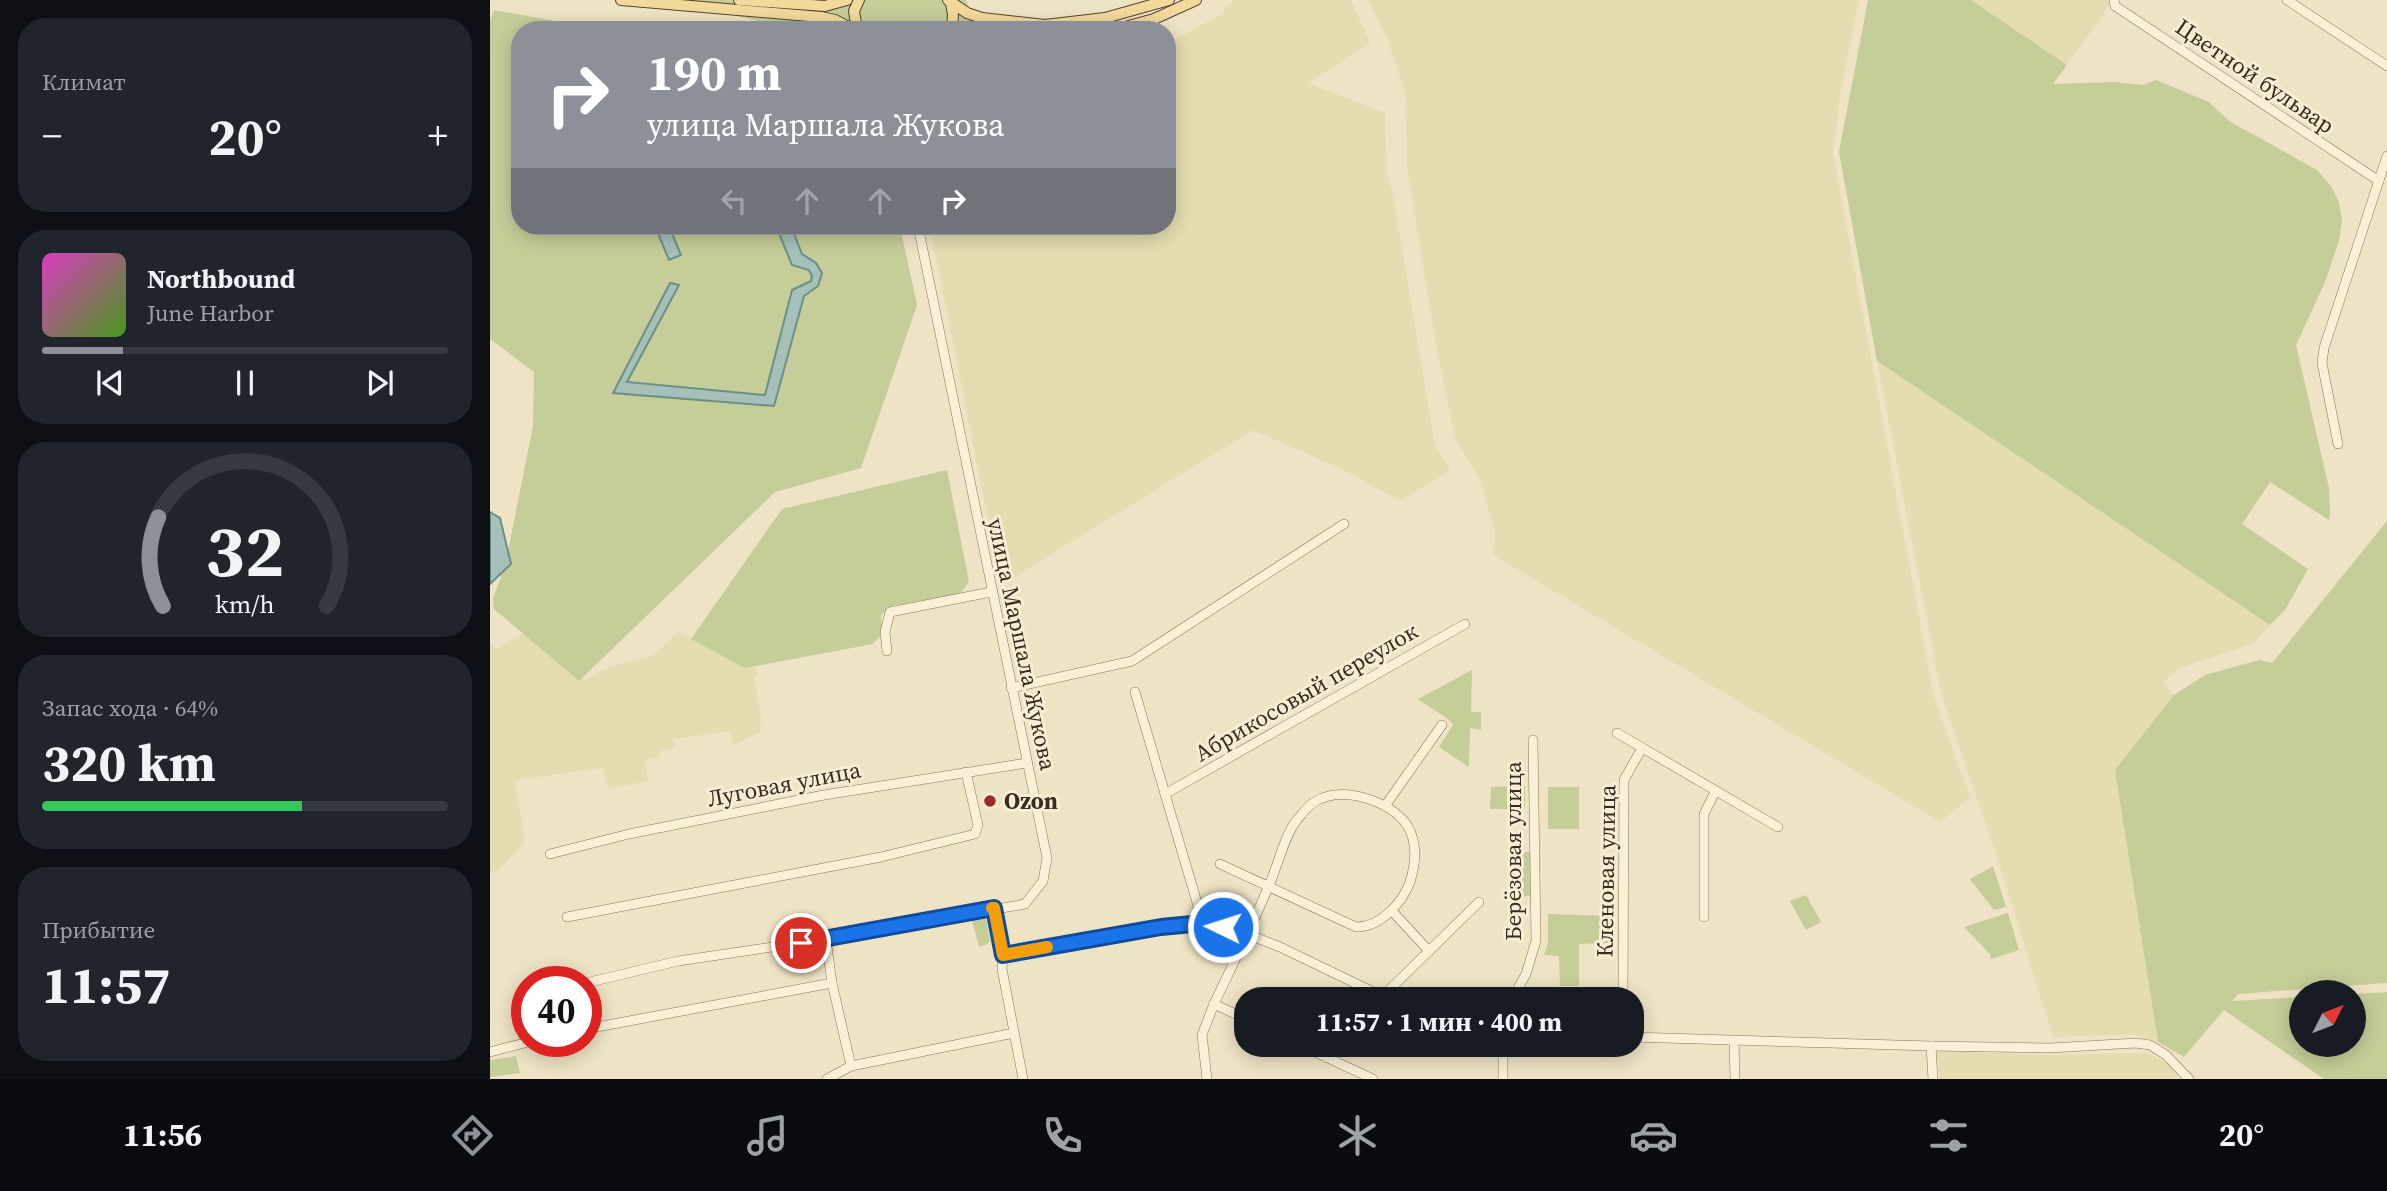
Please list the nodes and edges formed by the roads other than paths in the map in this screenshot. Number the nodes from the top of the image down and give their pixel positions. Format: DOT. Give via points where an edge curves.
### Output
graph roads {
  1 [pos="621,0"];
  2 [pos="739,0"];
  3 [pos="847,0"];
  4 [pos="859,0"];
  5 [pos="1169,0"];
  6 [pos="1196,0"];
  7 [pos="2114,0"];
  8 [pos="2287,0"];
  9 [pos="949,1"];
  10 [pos="837,21"];
  11 [pos="855,21"];
  12 [pos="953,21"];
  13 [pos="1009,21"];
  14 [pos="1079,21"];
  15 [pos="1147,21"];
  16 [pos="2387,66"];
  17 [pos="2387,156"];
  18 [pos="2379,181"];
  19 [pos="920,235"];
  20 [pos="2338,444"];
  21 [pos="1344,524"];
  22 [pos="991,592"];
  23 [pos="1465,624"];
  24 [pos="887,651"];
  25 [pos="1011,688"];
  26 [pos="1135,692"];
  27 [pos="1442,725"];
  28 [pos="1617,733"];
  29 [pos="1532,740"];
  30 [pos="1642,748"];
  31 [pos="1027,763"];
  32 [pos="966,772"];
  33 [pos="1715,792"];
  34 [pos="1165,794"];
  35 [pos="1385,806"];
  36 [pos="1778,827"];
  37 [pos="550,854"];
  38 [pos="1220,864"];
  39 [pos="1269,886"];
  40 [pos="1479,902"];
  41 [pos="994,908"];
  42 [pos="1392,911"];
  43 [pos="1704,917"];
  44 [pos="567,918"];
  45 [pos="1203,923"];
  46 [pos="1247,934"];
  47 [pos="826,939"];
  48 [pos="1429,951"];
  49 [pos="1003,955"];
  50 [pos="602,980"];
  51 [pos="832,984"];
  52 [pos="1363,987"];
  53 [pos="1396,987"];
  54 [pos="1519,987"];
  55 [pos="1623,987"];
  56 [pos="1214,1004"];
  57 [pos="1234,1013"];
  58 [pos="602,1026"];
  59 [pos="1014,1033"];
  60 [pos="1644,1038"];
  61 [pos="1734,1041"];
  62 [pos="1931,1046"];
  63 [pos="511,1047"];
  64 [pos="490,1052"];
  65 [pos="1322,1057"];
  66 [pos="1503,1057"];
  67 [pos="851,1066"];
  68 [pos="1354,1075"];
  69 [pos="827,1079"];
  70 [pos="1023,1079"];
  71 [pos="1207,1079"];
  72 [pos="1373,1079"];
  73 [pos="1503,1079"];
  74 [pos="1735,1079"];
  75 [pos="1933,1079"];
  76 [pos="2189,1079"];
  1 -- 10 [label="main road"];
  2 -- 3 [label="main road" via="825,6"];
  4 -- 11 [label="main road"];
  5 -- 14 [label="main road"];
  6 -- 15 [label="main road"];
  7 -- 18 [label="street, Цветной бульвар" via="2115,6"];
  8 -- 16 [label="street"];
  9 -- 12 [label="main road"];
  9 -- 13 [label="main road" via="982,18"];
  17 -- 18 [label="street"];
  18 -- 20 [label="street" via="2322,363"];
  19 -- 22 [label="street, улица Маршала Жукова"];
  21 -- 25 [label="street" via="1132,661"];
  22 -- 24 [label="street" via="890,612"];
  22 -- 25 [label="street, улица Маршала Жукова"];
  23 -- 34 [label="street, Абрикосовый переулок"];
  25 -- 31 [label="street, улица Маршала Жукова"];
  26 -- 34 [label="street"];
  27 -- 35 [label="street"];
  28 -- 30 [label="street"];
  29 -- 54 [label="street, Берёзовая улица" via="1536,941"];
  30 -- 33 [label="street"];
  30 -- 55 [label="street, Кленовая улица" via="1624,780"];
  31 -- 32 [label="street, Луговая улица"];
  31 -- 41 [label="street, улица Маршала Жукова" via="1047,858 1043,881 1025,904"];
  32 -- 37 [label="street, Луговая улица" via="824,795"];
  32 -- 44 [label="street" via="978,825 975,834 881,857"];
  33 -- 36 [label="street"];
  33 -- 43 [label="street" via="1703,814"];
  34 -- 45 [label="street"];
  35 -- 39 [label="street" via="1341,794 1315,801 1295,822"];
  35 -- 42 [label="street" via="1407,825 1415,847 1415,867 1407,890"];
  38 -- 39 [label="street"];
  39 -- 42 [label="street" via="1356,927 1365,927"];
  39 -- 46 [label="street"];
  40 -- 48 [label="street"];
  41 -- 47 [label="street, улица Маршала Жукова"];
  41 -- 49 [label="street"];
  42 -- 48 [label="street"];
  45 -- 46 [label="street"];
  45 -- 49 [label="street"];
  46 -- 52 [label="street"];
  46 -- 56 [label="street"];
  47 -- 50 [label="street, улица Маршала Жукова" via="678,961"];
  47 -- 51 [label="street"];
  48 -- 53 [label="street"];
  49 -- 59 [label="street"];
  51 -- 58 [label="street"];
  51 -- 67 [label="street"];
  56 -- 57 [label="street"];
  56 -- 71 [label="street" via="1202,1035"];
  59 -- 67 [label="street"];
  59 -- 70 [label="street"];
  60 -- 61 [label="street"];
  61 -- 62 [label="street"];
  61 -- 74 [label="street"];
  62 -- 75 [label="street"];
  62 -- 76 [label="street" via="2050,1048 2136,1043 2166,1055"];
  63 -- 64 [label="street"];
  65 -- 68 [label="street"];
  66 -- 73 [label="street"];
  67 -- 69 [label="street"];
  68 -- 72 [label="street"];
}
